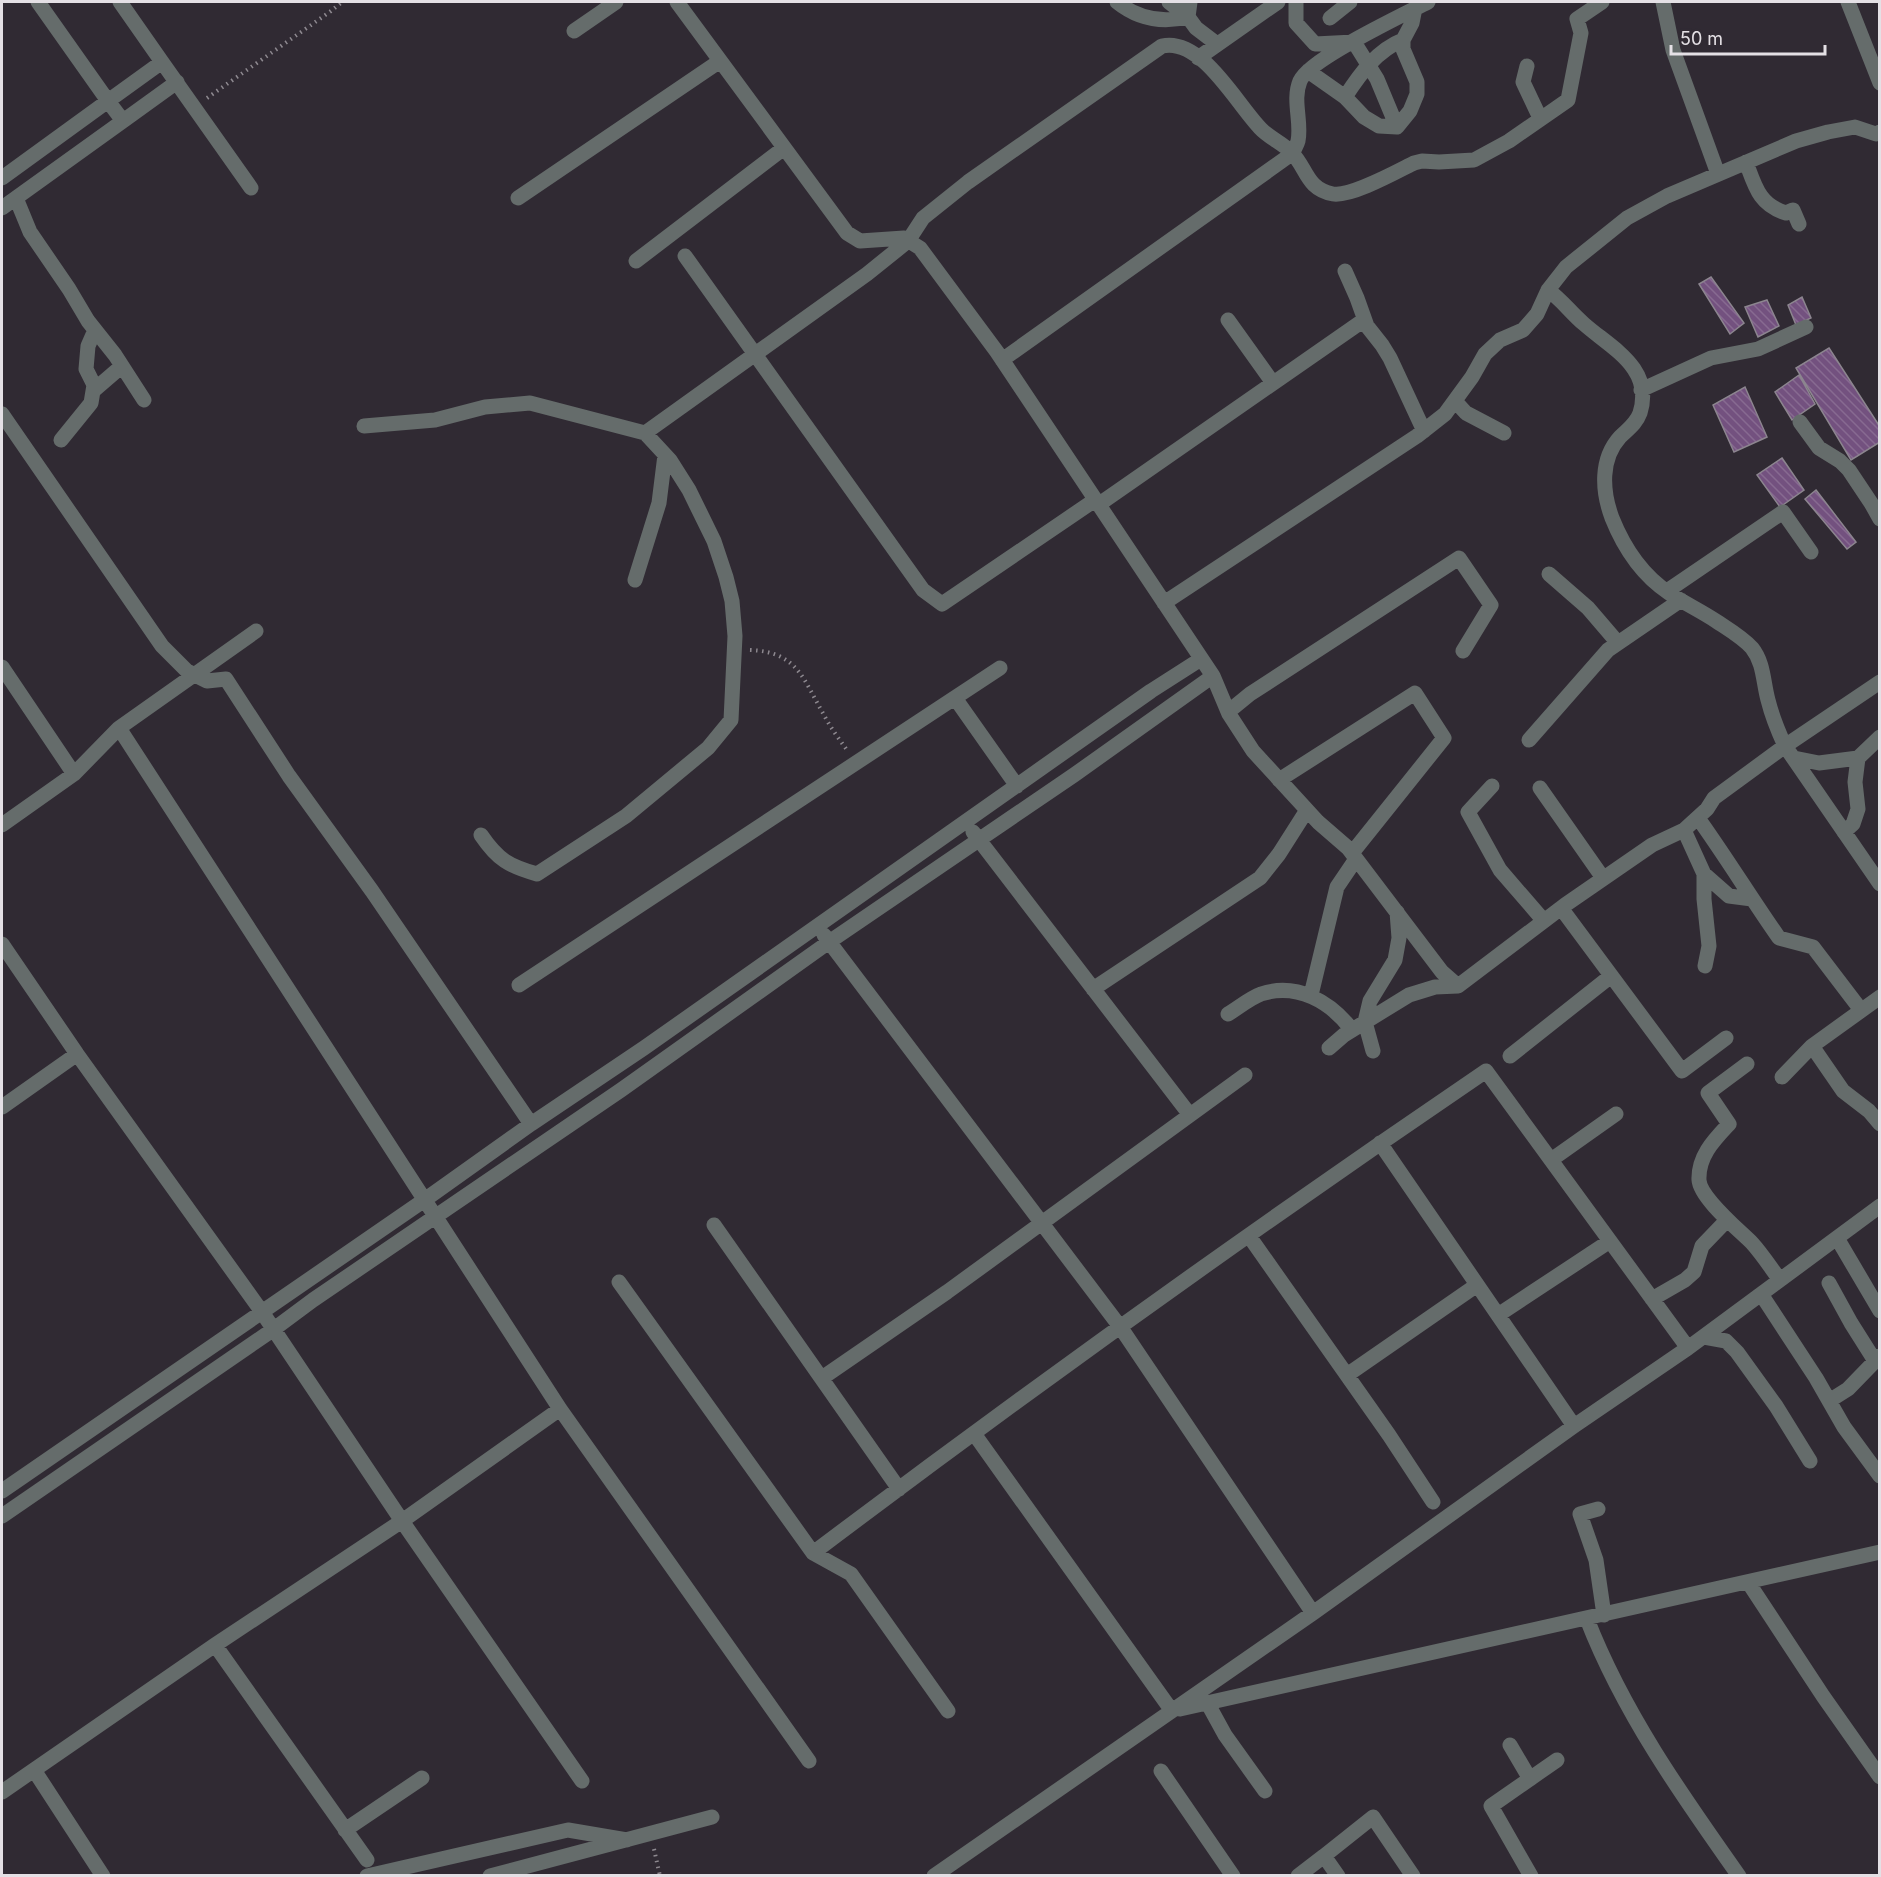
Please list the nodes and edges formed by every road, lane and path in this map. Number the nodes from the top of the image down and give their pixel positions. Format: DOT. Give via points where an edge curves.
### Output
graph roads {
  1 [pos="38,2"];
  2 [pos="120,2"];
  3 [pos="342,2"];
  4 [pos="616,2"];
  5 [pos="677,2"];
  6 [pos="1117,2"];
  7 [pos="1169,2"];
  8 [pos="1278,2"];
  9 [pos="1296,2"];
  10 [pos="1350,2"];
  11 [pos="1602,2"];
  12 [pos="1663,2"];
  13 [pos="1848,2"];
  14 [pos="1421,5"];
  15 [pos="1189,9"];
  16 [pos="1330,18"];
  17 [pos="574,31"];
  18 [pos="1403,40"];
  19 [pos="1354,42"];
  20 [pos="1217,44"];
  21 [pos="1198,58"];
  22 [pos="720,61"];
  23 [pos="162,62"];
  24 [pos="1368,64"];
  25 [pos="1527,66"];
  26 [pos="1308,71"];
  27 [pos="177,82"];
  28 [pos="1880,83"];
  29 [pos="1345,97"];
  30 [pos="108,101"];
  31 [pos="194,107"];
  32 [pos="1540,118"];
  33 [pos="123,121"];
  34 [pos="1397,127"];
  35 [pos="1880,132"];
  36 [pos="784,148"];
  37 [pos="1293,153"];
  38 [pos="1746,162"];
  39 [pos="4,173"];
  40 [pos="1718,174"];
  41 [pos="251,188"];
  42 [pos="16,198"];
  43 [pos="518,198"];
  44 [pos="2,208"];
  45 [pos="1799,224"];
  46 [pos="908,241"];
  47 [pos="685,256"];
  48 [pos="636,261"];
  49 [pos="1345,271"];
  50 [pos="1548,290"];
  51 [pos="1228,320"];
  52 [pos="1364,320"];
  53 [pos="1806,327"];
  54 [pos="95,330"];
  55 [pos="756,354"];
  56 [pos="1002,360"];
  57 [pos="122,366"];
  58 [pos="1273,383"];
  59 [pos="1641,390"];
  60 [pos="93,391"];
  61 [pos="144,400"];
  62 [pos="1455,401"];
  63 [pos="2,414"];
  64 [pos="1800,422"];
  65 [pos="364,426"];
  66 [pos="1424,431"];
  67 [pos="645,433"];
  68 [pos="1504,433"];
  69 [pos="61,440"];
  70 [pos="665,454"];
  71 [pos="1097,502"];
  72 [pos="1880,519"];
  73 [pos="1811,552"];
  74 [pos="1549,574"];
  75 [pos="635,580"];
  76 [pos="1667,591"];
  77 [pos="1681,600"];
  78 [pos="1164,603"];
  79 [pos="256,631"];
  80 [pos="1618,643"];
  81 [pos="734,649"];
  82 [pos="1463,651"];
  83 [pos="1201,659"];
  84 [pos="2,667"];
  85 [pos="1000,668"];
  86 [pos="195,675"];
  87 [pos="1213,676"];
  88 [pos="1880,682"];
  89 [pos="955,698"];
  90 [pos="1228,712"];
  91 [pos="119,728"];
  92 [pos="1880,737"];
  93 [pos="1529,740"];
  94 [pos="1790,752"];
  95 [pos="1858,758"];
  96 [pos="857,762"];
  97 [pos="74,774"];
  98 [pos="1279,780"];
  99 [pos="1017,786"];
  100 [pos="1492,786"];
  101 [pos="1540,788"];
  102 [pos="1307,810"];
  103 [pos="1698,818"];
  104 [pos="966,822"];
  105 [pos="2,825"];
  106 [pos="1684,831"];
  107 [pos="1844,832"];
  108 [pos="481,835"];
  109 [pos="978,839"];
  110 [pos="1354,856"];
  111 [pos="1704,874"];
  112 [pos="1604,878"];
  113 [pos="1880,884"];
  114 [pos="1752,899"];
  115 [pos="1561,908"];
  116 [pos="1397,912"];
  117 [pos="1544,921"];
  118 [pos="816,926"];
  119 [pos="829,942"];
  120 [pos="2,944"];
  121 [pos="1705,966"];
  122 [pos="1611,976"];
  123 [pos="519,985"];
  124 [pos="1458,986"];
  125 [pos="1094,989"];
  126 [pos="1311,995"];
  127 [pos="1880,996"];
  128 [pos="1861,1010"];
  129 [pos="1228,1014"];
  130 [pos="1359,1026"];
  131 [pos="1726,1038"];
  132 [pos="1812,1046"];
  133 [pos="1329,1048"];
  134 [pos="1373,1052"];
  135 [pos="77,1054"];
  136 [pos="1510,1056"];
  137 [pos="1796,1062"];
  138 [pos="1748,1064"];
  139 [pos="1828,1070"];
  140 [pos="1245,1075"];
  141 [pos="1782,1077"];
  142 [pos="2,1107"];
  143 [pos="1616,1114"];
  144 [pos="1190,1115"];
  145 [pos="531,1124"];
  146 [pos="1880,1124"];
  147 [pos="1380,1143"];
  148 [pos="1551,1160"];
  149 [pos="423,1201"];
  150 [pos="1880,1206"];
  151 [pos="435,1218"];
  152 [pos="1727,1220"];
  153 [pos="714,1225"];
  154 [pos="1042,1225"];
  155 [pos="1249,1236"];
  156 [pos="1837,1238"];
  157 [pos="1610,1241"];
  158 [pos="1780,1280"];
  159 [pos="619,1282"];
  160 [pos="1829,1283"];
  161 [pos="1477,1284"];
  162 [pos="1761,1294"];
  163 [pos="1652,1299"];
  164 [pos="1880,1311"];
  165 [pos="262,1312"];
  166 [pos="1498,1314"];
  167 [pos="1121,1328"];
  168 [pos="274,1329"];
  169 [pos="1704,1337"];
  170 [pos="1688,1348"];
  171 [pos="1877,1359"];
  172 [pos="1347,1375"];
  173 [pos="822,1378"];
  174 [pos="1829,1401"];
  175 [pos="560,1409"];
  176 [pos="1574,1426"];
  177 [pos="975,1435"];
  178 [pos="1810,1461"];
  179 [pos="1880,1476"];
  180 [pos="899,1489"];
  181 [pos="2,1491"];
  182 [pos="1433,1502"];
  183 [pos="1598,1509"];
  184 [pos="2,1516"];
  185 [pos="402,1521"];
  186 [pos="1880,1551"];
  187 [pos="813,1553"];
  188 [pos="1748,1582"];
  189 [pos="1313,1613"];
  190 [pos="1604,1615"];
  191 [pos="1587,1619"];
  192 [pos="215,1645"];
  193 [pos="1208,1704"];
  194 [pos="948,1711"];
  195 [pos="1172,1711"];
  196 [pos="1510,1745"];
  197 [pos="1557,1760"];
  198 [pos="809,1761"];
  199 [pos="34,1770"];
  200 [pos="1161,1771"];
  201 [pos="1880,1777"];
  202 [pos="422,1778"];
  203 [pos="1530,1779"];
  204 [pos="582,1781"];
  205 [pos="1265,1791"];
  206 [pos="2,1792"];
  207 [pos="712,1817"];
  208 [pos="345,1830"];
  209 [pos="650,1834"];
  210 [pos="627,1840"];
  211 [pos="1324,1856"];
  212 [pos="367,1868"];
  213 [pos="103,1875"];
  214 [pos="490,1875"];
  215 [pos="660,1875"];
  216 [pos="934,1875"];
  217 [pos="1233,1875"];
  218 [pos="1298,1875"];
  219 [pos="1338,1875"];
  220 [pos="1413,1875"];
  221 [pos="1532,1875"];
  222 [pos="1738,1875"];
  1 -- 30 [label="street"];
  2 -- 23 [label="street"];
  3 -- 31 [label="path"];
  4 -- 17 [label="street"];
  5 -- 22 [label="street"];
  6 -- 15 [label="street" via="1155,20 1172,21"];
  7 -- 15 [label="street"];
  8 -- 20 [label="street"];
  9 -- 19 [label="street" via="1296,23 1315,44"];
  10 -- 16 [label="street"];
  11 -- 32 [label="street" via="1577,19 1581,33 1568,100"];
  12 -- 40 [label="street" via="1673,50"];
  13 -- 28 [label="street"];
  14 -- 18 [label="street"];
  14 -- 19 [label="street"];
  15 -- 20 [label="street" via="1196,28"];
  18 -- 24 [label="street" via="1388,46"];
  18 -- 34 [label="street" via="1417,82 1417,94"];
  19 -- 24 [label="street"];
  19 -- 26 [label="street"];
  20 -- 21 [label="street"];
  21 -- 37 [label="street" via="1215,70 1260,128"];
  21 -- 46 [label="street" via="1171,44 1152,52 968,182 923,218"];
  22 -- 36 [label="street"];
  22 -- 43 [label="street"];
  23 -- 27 [label="street"];
  23 -- 30 [label="street"];
  24 -- 29 [label="street"];
  24 -- 34 [label="street"];
  25 -- 32 [label="street" via="1523,82"];
  26 -- 29 [label="street"];
  26 -- 37 [label="street" via="1300,81 1298,139"];
  27 -- 31 [label="street"];
  27 -- 33 [label="street"];
  29 -- 34 [label="street" via="1378,126"];
  30 -- 33 [label="street"];
  30 -- 39 [label="street"];
  31 -- 41 [label="street"];
  32 -- 37 [label="street" via="1474,160 1414,163 1358,189 1335,195 1310,182"];
  33 -- 42 [label="street"];
  35 -- 38 [label="street" via="1856,127 1828,132"];
  36 -- 46 [label="street" via="847,233 860,241"];
  36 -- 48 [label="street"];
  37 -- 56 [label="street"];
  38 -- 40 [label="street"];
  38 -- 45 [label="street" via="1763,200 1773,209 1786,213 1793,210"];
  40 -- 50 [label="street" via="1627,218 1566,267"];
  42 -- 44 [label="street"];
  42 -- 54 [label="street" via="30,231"];
  46 -- 55 [label="street"];
  46 -- 56 [label="street" via="921,248"];
  47 -- 55 [label="street"];
  49 -- 52 [label="street"];
  50 -- 59 [label="street" via="1632,364"];
  50 -- 62 [label="street" via="1537,314 1523,330 1500,340 1485,354"];
  51 -- 58 [label="street"];
  52 -- 58 [label="street"];
  52 -- 66 [label="street" via="1386,351"];
  53 -- 59 [label="street" via="1758,349 1711,358"];
  54 -- 57 [label="street"];
  54 -- 60 [label="street" via="88,346 86,369"];
  55 -- 67 [label="street"];
  55 -- 71 [label="street" via="923,590 942,604"];
  56 -- 71 [label="street"];
  57 -- 60 [label="street"];
  57 -- 61 [label="street"];
  58 -- 71 [label="street"];
  59 -- 76 [label="street" via="1640,412 1606,460 1606,490 1611,515 1635,561"];
  60 -- 69 [label="street" via="92,403"];
  62 -- 66 [label="street"];
  62 -- 68 [label="street" via="1466,413"];
  63 -- 86 [label="street" via="162,646"];
  64 -- 72 [label="street" via="1819,448 1849,470"];
  65 -- 67 [label="street" via="435,420 485,407 530,403"];
  66 -- 78 [label="street"];
  67 -- 70 [label="street"];
  70 -- 75 [label="street" via="659,503"];
  70 -- 81 [label="street" via="689,490 714,541 732,601"];
  71 -- 78 [label="street"];
  73 -- 76 [label="street" via="1783,512"];
  74 -- 80 [label="street" via="1588,608"];
  76 -- 77 [label="street"];
  77 -- 80 [label="street"];
  77 -- 94 [label="street" via="1744,640 1754,651 1760,660 1776,726"];
  78 -- 83 [label="street"];
  79 -- 86 [label="street"];
  80 -- 93 [label="street"];
  81 -- 96 [label="path" via="782,656 802,675 824,716"];
  81 -- 108 [label="street" via="731,720 708,748 626,816 537,874 511,866 493,853"];
  82 -- 90 [label="street" via="1491,605 1459,558"];
  83 -- 87 [label="street"];
  83 -- 99 [label="street"];
  84 -- 97 [label="street"];
  85 -- 89 [label="street"];
  86 -- 91 [label="street"];
  86 -- 145 [label="street" via="207,681 225,679"];
  87 -- 90 [label="street"];
  87 -- 109 [label="street"];
  88 -- 94 [label="street"];
  89 -- 96 [label="street"];
  89 -- 99 [label="street"];
  90 -- 98 [label="street" via="1253,751"];
  91 -- 97 [label="street"];
  91 -- 149 [label="street"];
  92 -- 95 [label="street"];
  94 -- 95 [label="street" via="1819,763"];
  94 -- 103 [label="street" via="1714,798"];
  94 -- 107 [label="street"];
  95 -- 107 [label="street" via="1858,809"];
  96 -- 123 [label="street"];
  97 -- 105 [label="street"];
  98 -- 102 [label="street"];
  98 -- 110 [label="street" via="1415,693 1444,738"];
  99 -- 104 [label="street"];
  100 -- 117 [label="street" via="1468,812 1500,870"];
  101 -- 112 [label="street"];
  102 -- 110 [label="street"];
  102 -- 125 [label="street" via="1260,878"];
  103 -- 106 [label="street"];
  103 -- 114 [label="street"];
  104 -- 109 [label="street"];
  104 -- 118 [label="street"];
  106 -- 111 [label="street"];
  106 -- 112 [label="street" via="1652,844"];
  107 -- 113 [label="street"];
  109 -- 119 [label="street"];
  109 -- 125 [label="street"];
  110 -- 116 [label="street"];
  110 -- 126 [label="street" via="1337,887"];
  111 -- 114 [label="street" via="1729,896"];
  111 -- 121 [label="street" via="1709,946"];
  112 -- 115 [label="street"];
  114 -- 128 [label="street" via="1779,938 1813,947"];
  115 -- 117 [label="street"];
  115 -- 122 [label="street"];
  116 -- 124 [label="street" via="1442,972"];
  116 -- 130 [label="street" via="1399,938 1395,960"];
  117 -- 124 [label="street"];
  118 -- 119 [label="street"];
  118 -- 145 [label="street"];
  119 -- 151 [label="street"];
  119 -- 154 [label="street"];
  120 -- 135 [label="street"];
  122 -- 131 [label="street" via="1682,1071"];
  122 -- 136 [label="street"];
  124 -- 130 [label="street" via="1435,987 1409,995"];
  125 -- 144 [label="street"];
  126 -- 129 [label="street" via="1261,994"];
  126 -- 130 [label="street"];
  127 -- 128 [label="street"];
  128 -- 132 [label="street"];
  130 -- 133 [label="street"];
  130 -- 134 [label="street"];
  132 -- 137 [label="street"];
  132 -- 139 [label="street"];
  135 -- 142 [label="street"];
  135 -- 165 [label="street"];
  137 -- 139 [label="street"];
  137 -- 141 [label="street"];
  138 -- 152 [label="street" via="1708,1093 1729,1124 1701,1160 1698,1182"];
  139 -- 146 [label="street" via="1843,1091"];
  140 -- 144 [label="street"];
  143 -- 148 [label="street"];
  144 -- 154 [label="street"];
  145 -- 149 [label="street"];
  147 -- 148 [label="street" via="1486,1071"];
  147 -- 155 [label="street"];
  147 -- 161 [label="street"];
  148 -- 157 [label="street"];
  149 -- 151 [label="street"];
  149 -- 165 [label="street"];
  150 -- 156 [label="street"];
  151 -- 168 [label="street"];
  151 -- 175 [label="street"];
  152 -- 158 [label="street" via="1753,1244"];
  152 -- 163 [label="street" via="1702,1246 1694,1272"];
  153 -- 173 [label="street"];
  154 -- 167 [label="street"];
  154 -- 173 [label="street"];
  155 -- 167 [label="street"];
  155 -- 172 [label="street"];
  156 -- 158 [label="street"];
  156 -- 164 [label="street"];
  157 -- 163 [label="street"];
  157 -- 166 [label="street"];
  158 -- 162 [label="street"];
  159 -- 187 [label="street"];
  160 -- 171 [label="street"];
  161 -- 166 [label="street"];
  161 -- 172 [label="street"];
  162 -- 169 [label="street"];
  162 -- 174 [label="street"];
  163 -- 170 [label="street"];
  165 -- 168 [label="street"];
  165 -- 181 [label="street"];
  166 -- 176 [label="street"];
  167 -- 177 [label="street"];
  167 -- 189 [label="street"];
  168 -- 184 [label="street"];
  168 -- 185 [label="street"];
  169 -- 170 [label="street"];
  169 -- 178 [label="street" via="1726,1341 1737,1352"];
  170 -- 176 [label="street"];
  171 -- 174 [label="street" via="1848,1389"];
  172 -- 182 [label="street"];
  173 -- 180 [label="street"];
  174 -- 179 [label="street"];
  175 -- 185 [label="street"];
  175 -- 198 [label="street"];
  176 -- 189 [label="street"];
  177 -- 180 [label="street"];
  177 -- 195 [label="street"];
  180 -- 187 [label="street"];
  183 -- 190 [label="street" via="1580,1514 1596,1560"];
  185 -- 192 [label="street"];
  185 -- 204 [label="street"];
  186 -- 188 [label="street"];
  187 -- 194 [label="street" via="851,1574"];
  188 -- 190 [label="street"];
  188 -- 201 [label="street"];
  189 -- 195 [label="street"];
  190 -- 191 [label="street"];
  191 -- 193 [label="street"];
  191 -- 222 [label="street" via="1628,1708"];
  192 -- 199 [label="street"];
  192 -- 208 [label="street"];
  193 -- 195 [label="street"];
  193 -- 205 [label="street"];
  195 -- 216 [label="street"];
  196 -- 203 [label="street"];
  197 -- 203 [label="street"];
  199 -- 206 [label="street"];
  199 -- 213 [label="street"];
  200 -- 217 [label="street"];
  202 -- 208 [label="street"];
  203 -- 221 [label="street" via="1491,1806"];
  207 -- 209 [label="street"];
  208 -- 212 [label="street"];
  209 -- 210 [label="street"];
  209 -- 215 [label="path"];
  210 -- 212 [label="street" via="568,1830"];
  210 -- 214 [label="street"];
  211 -- 218 [label="street"];
  211 -- 219 [label="street"];
  211 -- 220 [label="street" via="1373,1817"];
}
